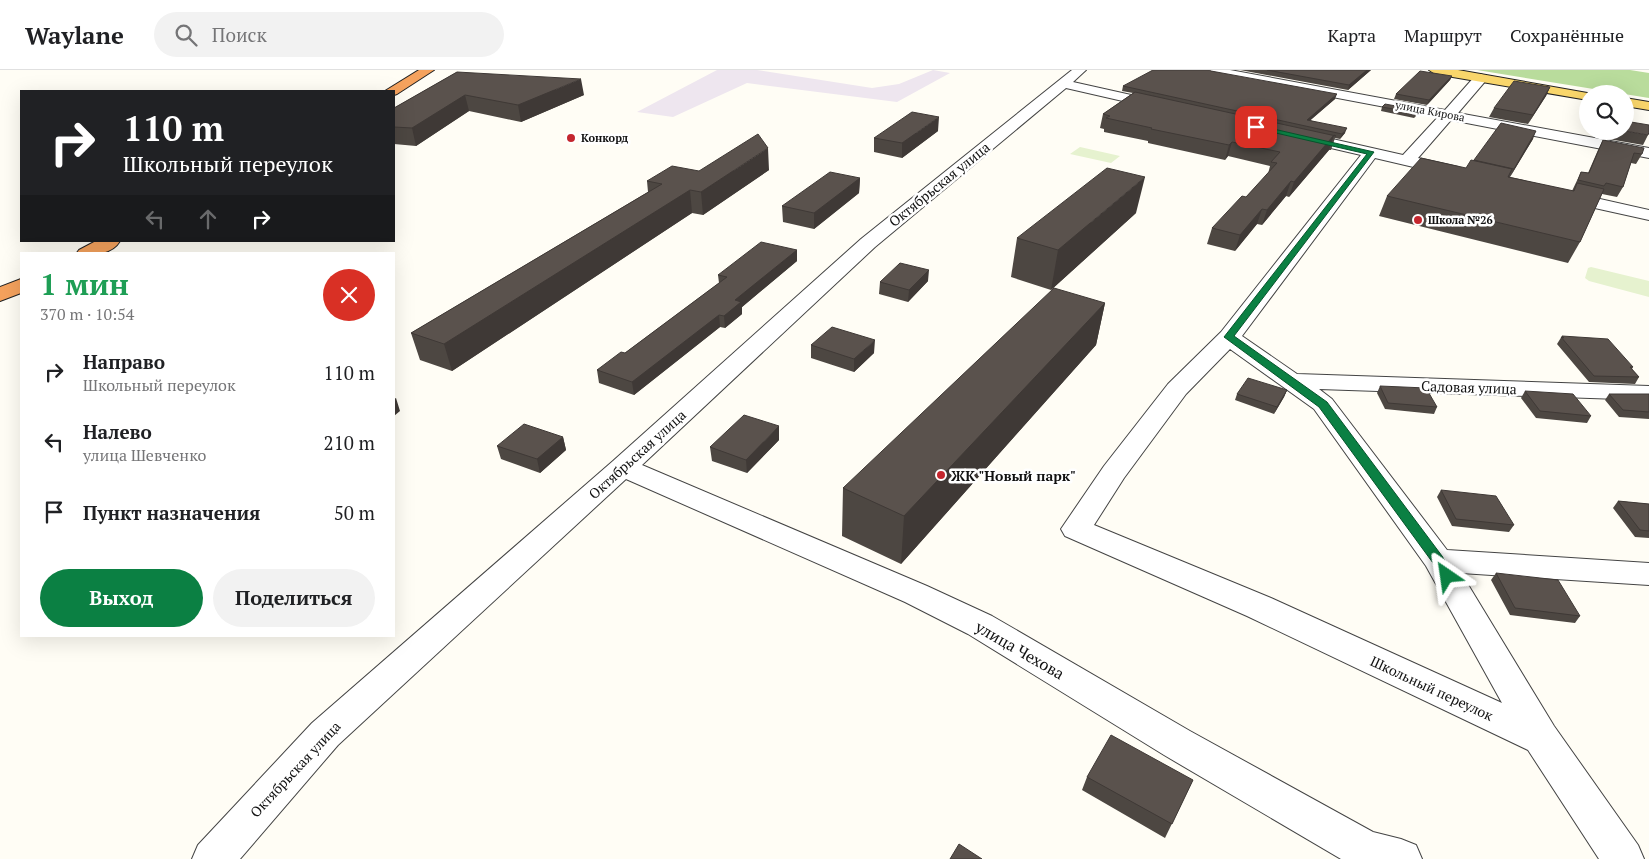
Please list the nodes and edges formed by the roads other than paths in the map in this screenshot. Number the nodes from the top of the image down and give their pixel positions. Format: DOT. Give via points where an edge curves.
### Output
graph roads {
  1 [pos="428,70"];
  2 [pos="1210,70"];
  3 [pos="1436,70"];
  4 [pos="1073,77"];
  5 [pos="1481,78"];
  6 [pos="394,90"];
  7 [pos="1579,94"];
  8 [pos="1634,104"];
  9 [pos="1649,106"];
  10 [pos="1180,110"];
  11 [pos="1448,114"];
  12 [pos="1285,133"];
  13 [pos="1371,152"];
  14 [pos="1649,154"];
  15 [pos="1407,161"];
  16 [pos="1465,174"];
  17 [pos="1543,191"];
  18 [pos="1649,214"];
  19 [pos="108,242"];
  20 [pos="90,252"];
  21 [pos="20,285"];
  22 [pos="0,295"];
  23 [pos="1229,337"];
  24 [pos="1290,381"];
  25 [pos="1649,393"];
  26 [pos="623,467"];
  27 [pos="1438,560"];
  28 [pos="1649,574"];
  29 [pos="1542,738"];
  30 [pos="213,859"];
  31 [pos="1401,859"];
  32 [pos="1623,859"];
  1 -- 6 [label="highway"];
  2 -- 11 [label="street, улица Кирова"];
  3 -- 5 [label="main road"];
  4 -- 10 [label="street"];
  4 -- 26 [label="street, Октябрьская улица" via="868,243"];
  5 -- 7 [label="main road"];
  5 -- 11 [label="street"];
  8 -- 9 [label="main road"];
  11 -- 14 [label="street, улица Кирова"];
  11 -- 15 [label="street"];
  12 -- 13 [label="street"];
  13 -- 15 [label="street"];
  13 -- 23 [label="street, Школьный переулок"];
  15 -- 16 [label="street"];
  17 -- 18 [label="street"];
  19 -- 20 [label="highway"];
  21 -- 22 [label="highway"];
  23 -- 24 [label="street"];
  23 -- 29 [label="street, Школьный переулок" via="1177,389 1114,472 1076,529 1259,607"];
  24 -- 25 [label="street, Садовая улица"];
  24 -- 27 [label="street" via="1323,404"];
  26 -- 30 [label="street, Октябрьская улица" via="325,734"];
  26 -- 31 [label="street, улица Чехова" via="980,625 1366,851"];
  27 -- 28 [label="street"];
  27 -- 29 [label="street"];
  29 -- 32 [label="street"];
}
